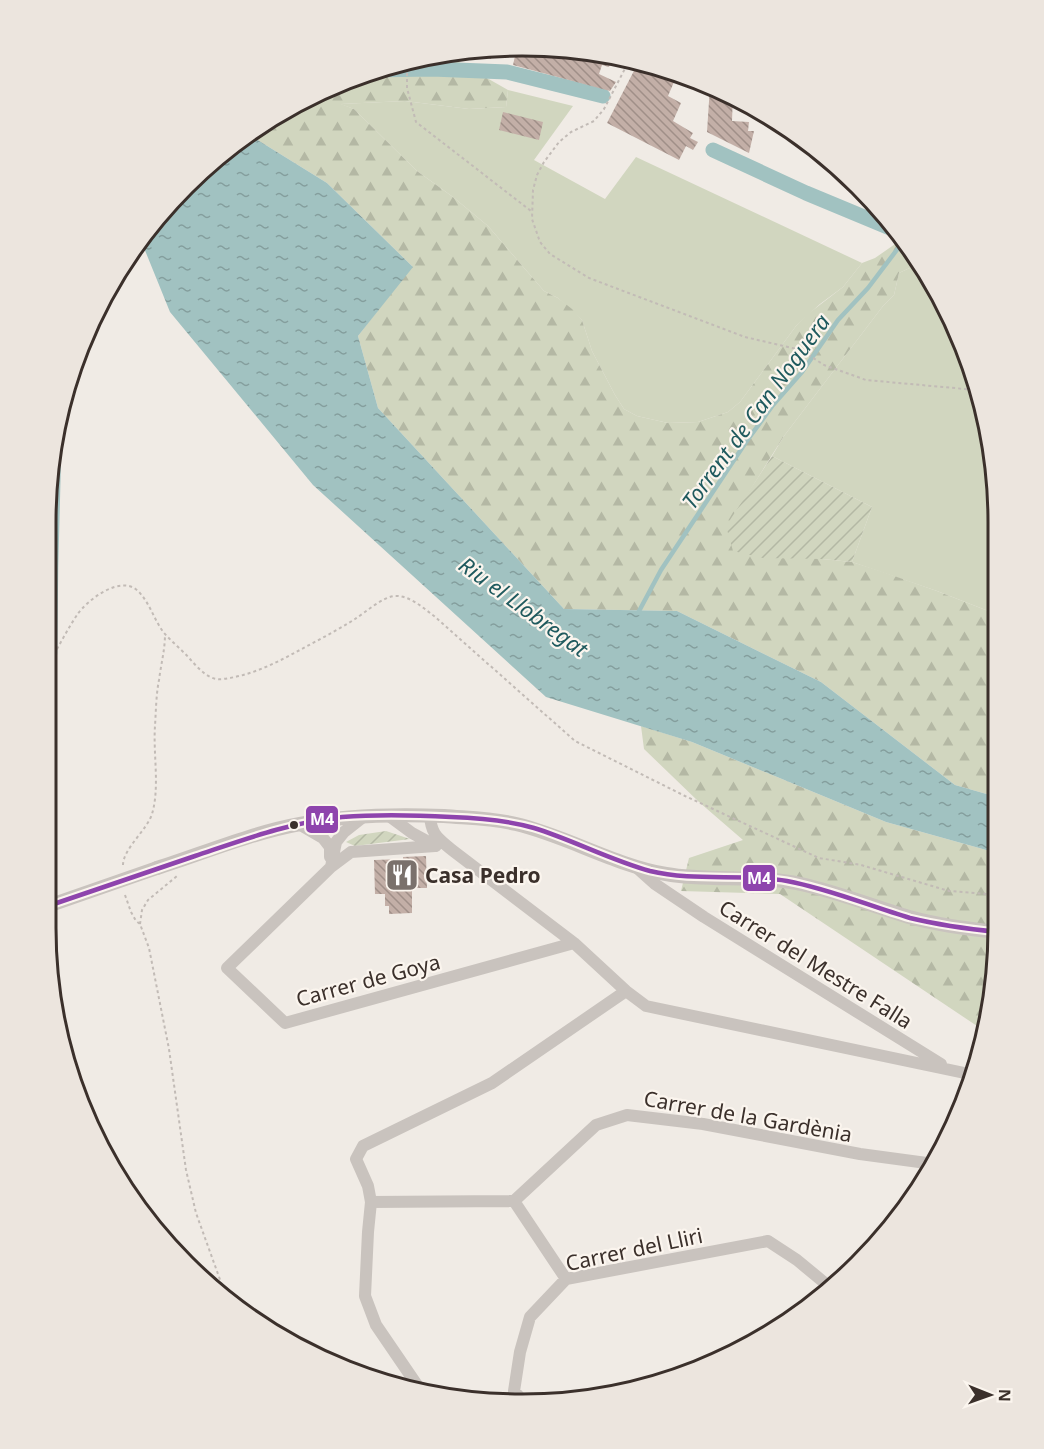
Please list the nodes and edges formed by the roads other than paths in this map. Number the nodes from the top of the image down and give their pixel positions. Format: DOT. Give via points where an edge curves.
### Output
graph roads {
  1 [pos="430,815"];
  2 [pos="389,816"];
  3 [pos="363,817"];
  4 [pos="299,824"];
  5 [pos="435,846"];
  6 [pos="452,850"];
  7 [pos="331,867"];
  8 [pos="635,867"];
  9 [pos="56,903"];
  10 [pos="988,931"];
  11 [pos="574,943"];
  12 [pos="626,991"];
  13 [pos="950,1069"];
  14 [pos="965,1073"];
  15 [pos="924,1163"];
  16 [pos="514,1201"];
  17 [pos="371,1202"];
  18 [pos="566,1279"];
  19 [pos="824,1283"];
  20 [pos="414,1381"];
  21 [pos="517,1394"];
  1 -- 2 [label="street"];
  1 -- 6 [label="street" via="435,835"];
  1 -- 8 [label="street" via="513,823"];
  2 -- 3 [label="street"];
  2 -- 5 [label="street"];
  3 -- 4 [label="street"];
  3 -- 7 [label="street" via="336,842"];
  4 -- 7 [label="street" via="323,838 330,847"];
  4 -- 9 [label="street, bridge"];
  5 -- 6 [label="street"];
  5 -- 7 [label="street, Carrer de Goya" via="351,852"];
  6 -- 11 [label="street"];
  7 -- 11 [label="street, Carrer de Goya" via="227,968 285,1023"];
  8 -- 10 [label="street" via="694,878 777,880 828,891 911,918"];
  8 -- 13 [label="street, Carrer del Mestre Falla" via="704,917"];
  11 -- 12 [label="street"];
  12 -- 13 [label="street" via="646,1006"];
  12 -- 17 [label="street" via="492,1083 363,1146 356,1159"];
  13 -- 14 [label="street"];
  15 -- 16 [label="street, Carrer de la Gardènia" via="703,1124 627,1115 596,1125"];
  16 -- 17 [label="street"];
  16 -- 18 [label="street"];
  17 -- 20 [label="street" via="365,1296 376,1325"];
  18 -- 19 [label="street, Carrer del Lliri" via="768,1241"];
  18 -- 21 [label="street, Carrer del Lliri" via="530,1317 520,1352"];
}
